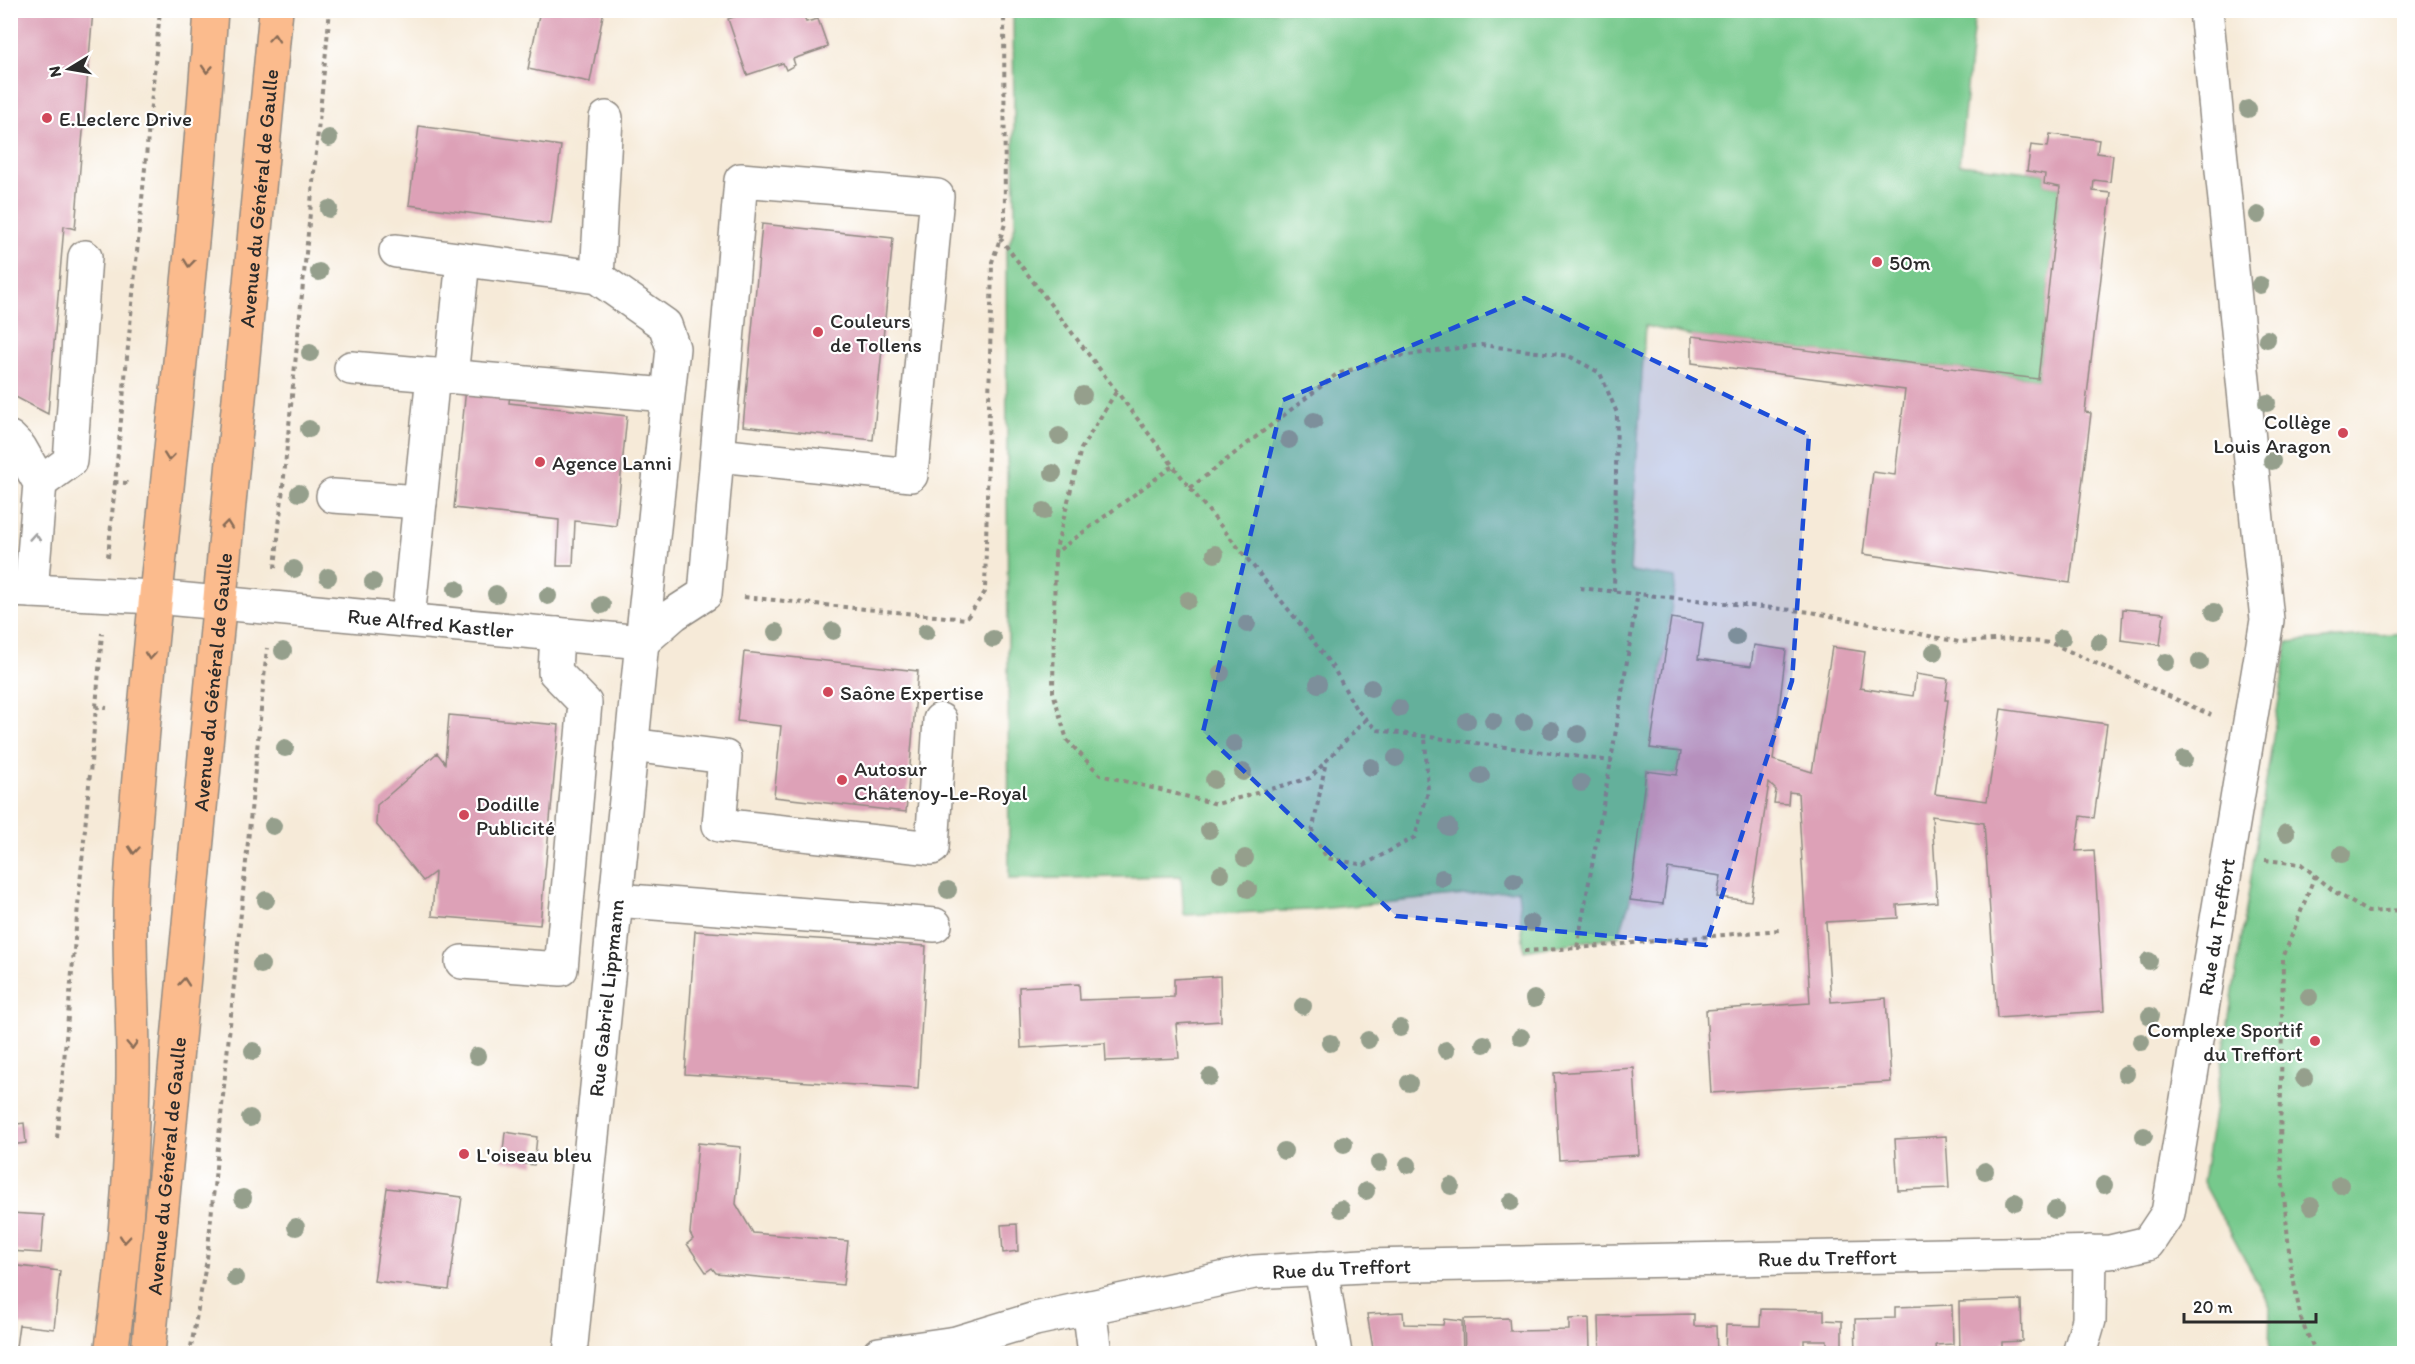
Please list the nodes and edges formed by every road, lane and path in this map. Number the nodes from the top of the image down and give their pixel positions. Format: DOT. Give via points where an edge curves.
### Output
graph roads {
  1 [pos="160,10"];
  2 [pos="211,10"];
  3 [pos="276,10"];
  4 [pos="330,10"];
  5 [pos="2206,10"];
  6 [pos="606,118"];
  7 [pos="1000,238"];
  8 [pos="396,251"];
  9 [pos="85,257"];
  10 [pos="463,260"];
  11 [pos="597,277"];
  12 [pos="351,368"];
  13 [pos="442,376"];
  14 [pos="1116,392"];
  15 [pos="668,395"];
  16 [pos="10,438"];
  17 [pos="718,455"];
  18 [pos="1173,466"];
  19 [pos="114,482"];
  20 [pos="40,483"];
  21 [pos="1190,488"];
  22 [pos="333,496"];
  23 [pos="420,502"];
  24 [pos="1055,553"];
  25 [pos="1580,588"];
  26 [pos="21,590"];
  27 [pos="1614,591"];
  28 [pos="1638,592"];
  29 [pos="155,597"];
  30 [pos="219,604"];
  31 [pos="271,608"];
  32 [pos="408,619"];
  33 [pos="557,634"];
  34 [pos="642,642"];
  35 [pos="1366,719"];
  36 [pos="940,720"];
  37 [pos="2248,730"];
  38 [pos="1425,736"];
  39 [pos="631,745"];
  40 [pos="1611,761"];
  41 [pos="1325,766"];
  42 [pos="2227,857"];
  43 [pos="2315,875"];
  44 [pos="616,900"];
  45 [pos="2404,910"];
  46 [pos="935,925"];
  47 [pos="1780,930"];
  48 [pos="1578,948"];
  49 [pos="1524,951"];
  50 [pos="462,962"];
  51 [pos="2090,1252"];
  52 [pos="1321,1268"];
  53 [pos="122,1279"];
  54 [pos="1089,1307"];
  55 [pos="96,1353"];
  56 [pos="111,1353"];
  57 [pos="148,1353"];
  58 [pos="190,1353"];
  59 [pos="570,1353"];
  60 [pos="879,1353"];
  61 [pos="1095,1353"];
  62 [pos="1335,1353"];
  63 [pos="2079,1353"];
  64 [pos="2316,1353"];
  1 -- 19 [label="path"];
  2 -- 29 [label="main road, Avenue du Général de Gaulle, one-way" via="205,111"];
  30 -- 3 [label="main road, Avenue du Général de Gaulle, one-way"];
  4 -- 31 [label="path"];
  5 -- 37 [label="street, Rue du Treffort" via="2267,620"];
  6 -- 11 [label="street"];
  7 -- 14 [label="path"];
  8 -- 10 [label="street"];
  9 -- 20 [label="street" via="70,461"];
  10 -- 11 [label="street"];
  10 -- 13 [label="street"];
  11 -- 15 [label="street, Rue Gabriel Lippmann" via="665,325 673,348"];
  12 -- 13 [label="street"];
  13 -- 15 [label="street"];
  13 -- 23 [label="street"];
  14 -- 18 [label="path"];
  14 -- 24 [label="path" via="1081,449"];
  15 -- 34 [label="street, Rue Gabriel Lippmann"];
  16 -- 20 [label="street"];
  17 -- 17 [label="street" via="911,474 937,196 741,180"];
  17 -- 34 [label="street" via="705,594"];
  18 -- 21 [label="path"];
  18 -- 24 [label="path"];
  26 -- 20 [label="street, one-way"];
  21 -- 27 [label="path" via="1337,374 1393,357 1481,345 1569,356 1600,374 1617,413"];
  21 -- 35 [label="path" via="1305,630"];
  22 -- 23 [label="street"];
  23 -- 32 [label="street"];
  24 -- 41 [label="path" via="1053,692 1067,740 1100,775 1217,804 1310,778"];
  25 -- 27 [label="path"];
  26 -- 29 [label="street, Rue Alfred Kastler"];
  27 -- 28 [label="path"];
  28 -- 37 [label="path" via="1811,612 1959,642 2010,639 2051,643"];
  28 -- 40 [label="path"];
  29 -- 30 [label="street, Rue Alfred Kastler"];
  29 -- 53 [label="main road, Avenue du Général de Gaulle, one-way" via="131,884 132,1119"];
  30 -- 31 [label="street, Rue Alfred Kastler"];
  57 -- 30 [label="main road, Avenue du Général de Gaulle, one-way"];
  31 -- 32 [label="street, Rue Alfred Kastler"];
  31 -- 58 [label="path" via="207,1259"];
  32 -- 33 [label="street, Rue Alfred Kastler"];
  33 -- 34 [label="street, Rue Alfred Kastler"];
  33 -- 50 [label="street" via="555,672 585,702 561,969"];
  34 -- 39 [label="street, Rue Gabriel Lippmann"];
  35 -- 38 [label="path" via="1377,730"];
  35 -- 41 [label="path"];
  36 -- 39 [label="street" via="932,848 719,825 725,757"];
  37 -- 42 [label="street, Rue du Treffort"];
  38 -- 40 [label="path"];
  38 -- 41 [label="path" via="1428,792 1415,837 1364,865 1327,858 1312,833"];
  39 -- 44 [label="street, Rue Gabriel Lippmann"];
  40 -- 48 [label="path"];
  42 -- 43 [label="path" via="2301,864"];
  42 -- 51 [label="street, Rue du Treffort" via="2168,1213 2148,1243 2110,1252"];
  43 -- 45 [label="path" via="2368,912"];
  43 -- 64 [label="path" via="2283,958 2280,1150 2290,1262 2301,1319"];
  44 -- 46 [label="street"];
  44 -- 59 [label="street, Rue Gabriel Lippmann"];
  47 -- 48 [label="path"];
  48 -- 49 [label="path"];
  51 -- 52 [label="street, Rue du Treffort"];
  51 -- 63 [label="street" via="2089,1320"];
  52 -- 54 [label="street, Rue du Treffort" via="1254,1272"];
  52 -- 62 [label="street"];
  53 -- 55 [label="street"];
  53 -- 56 [label="main road, Avenue du Général de Gaulle"];
  54 -- 60 [label="street, Rue du Treffort" via="956,1343"];
  54 -- 61 [label="street"];
}
